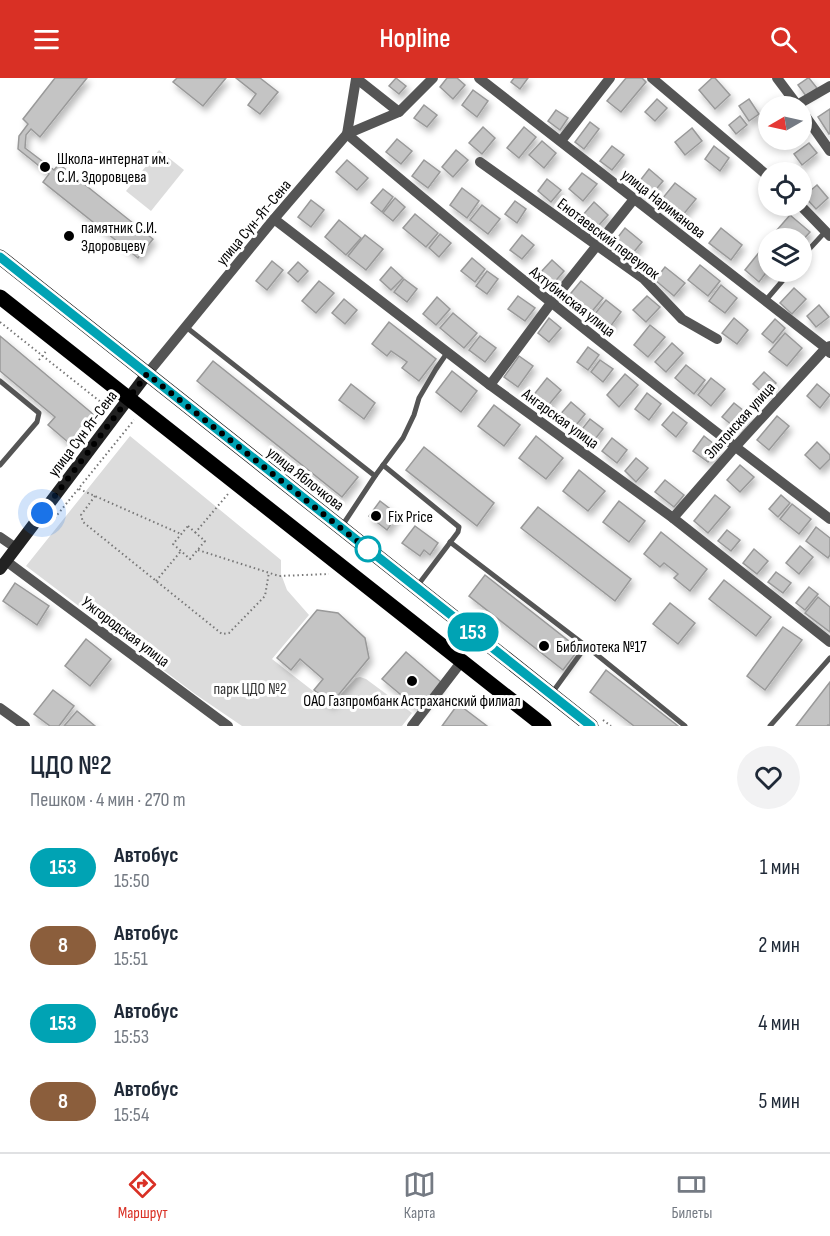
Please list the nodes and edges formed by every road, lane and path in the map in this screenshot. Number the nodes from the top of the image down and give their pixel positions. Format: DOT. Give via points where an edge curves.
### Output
graph roads {
  1 [pos="356,78"];
  2 [pos="433,78"];
  3 [pos="479,78"];
  4 [pos="610,78"];
  5 [pos="652,78"];
  6 [pos="777,78"];
  7 [pos="830,86"];
  8 [pos="790,96"];
  9 [pos="812,99"];
  10 [pos="399,112"];
  11 [pos="812,126"];
  12 [pos="347,134"];
  13 [pos="561,141"];
  14 [pos="830,151"];
  15 [pos="480,162"];
  16 [pos="758,168"];
  17 [pos="634,199"];
  18 [pos="811,216"];
  19 [pos="274,219"];
  20 [pos="828,234"];
  21 [pos="597,246"];
  22 [pos="812,248"];
  23 [pos="0,257"];
  24 [pos="781,282"];
  25 [pos="0,297"];
  26 [pos="766,300"];
  27 [pos="551,303"];
  28 [pos="0,322"];
  29 [pos="186,327"];
  30 [pos="717,339"];
  31 [pos="47,349"];
  32 [pos="829,349"];
  33 [pos="448,352"];
  34 [pos="43,355"];
  35 [pos="39,360"];
  36 [pos="147,374"];
  37 [pos="0,381"];
  38 [pos="490,385"];
  39 [pos="128,399"];
  40 [pos="111,411"];
  41 [pos="136,418"];
  42 [pos="735,447"];
  43 [pos="0,465"];
  44 [pos="383,465"];
  45 [pos="375,476"];
  46 [pos="79,489"];
  47 [pos="228,494"];
  48 [pos="94,496"];
  49 [pos="673,518"];
  50 [pos="830,519"];
  51 [pos="341,528"];
  52 [pos="44,531"];
  53 [pos="195,533"];
  54 [pos="181,534"];
  55 [pos="0,537"];
  56 [pos="450,542"];
  57 [pos="16,548"];
  58 [pos="198,550"];
  59 [pos="181,551"];
  60 [pos="3,565"];
  61 [pos="269,572"];
  62 [pos="332,574"];
  63 [pos="156,581"];
  64 [pos="417,588"];
  65 [pos="830,642"];
  66 [pos="586,646"];
  67 [pos="830,658"];
  68 [pos="462,661"];
  69 [pos="551,694"];
  70 [pos="0,708"];
  71 [pos="25,726"];
  72 [pos="228,726"];
  73 [pos="412,726"];
  74 [pos="544,726"];
  75 [pos="591,726"];
  76 [pos="686,726"];
  77 [pos="770,726"];
  1 -- 10 [label="street"];
  1 -- 12 [label="street"];
  2 -- 10 [label="street"];
  3 -- 13 [label="street, улица Нариманова"];
  4 -- 13 [label="street"];
  5 -- 16 [label="street"];
  6 -- 8 [label="street"];
  7 -- 9 [label="street"];
  10 -- 12 [label="street, улица Сун-Ят-Сена"];
  11 -- 14 [label="street"];
  12 -- 19 [label="street, улица Сун-Ят-Сена"];
  12 -- 27 [label="street, Ахтубинская улица"];
  13 -- 17 [label="street, улица Нариманова"];
  15 -- 21 [label="street, Енотаевский переулок"];
  17 -- 21 [label="street"];
  17 -- 26 [label="street, улица Нариманова"];
  18 -- 20 [label="street"];
  19 -- 29 [label="street, улица Сун-Ят-Сена"];
  19 -- 33 [label="street, Ангарская улица"];
  20 -- 22 [label="lane"];
  21 -- 27 [label="street"];
  21 -- 30 [label="street, Енотаевский переулок" via="644,279 682,319"];
  23 -- 36 [label="main road, улица Яблочкова"];
  24 -- 26 [label="lane"];
  25 -- 39 [label="main road"];
  26 -- 32 [label="street, улица Нариманова"];
  27 -- 38 [label="street"];
  27 -- 42 [label="street, Ахтубинская улица"];
  28 -- 34 [label="path"];
  29 -- 36 [label="street, улица Сун-Ят-Сена"];
  29 -- 45 [label="lane"];
  31 -- 34 [label="path"];
  32 -- 42 [label="street, Эльтонская улица"];
  33 -- 38 [label="street, Ангарская улица"];
  33 -- 44 [label="lane" via="420,398 403,438"];
  34 -- 35 [label="path"];
  34 -- 40 [label="path"];
  36 -- 39 [label="main road, улица Сун Ят-Сена"];
  36 -- 51 [label="main road, улица Яблочкова"];
  37 -- 43 [label="lane" via="39,413 37,422"];
  38 -- 49 [label="street, Ангарская улица"];
  39 -- 57 [label="main road, улица Сун Ят-Сена"];
  39 -- 68 [label="main road"];
  41 -- 46 [label="path"];
  42 -- 49 [label="street, Эльтонская улица"];
  42 -- 50 [label="street, Ахтубинская улица"];
  44 -- 45 [label="lane"];
  44 -- 56 [label="lane" via="459,527"];
  45 -- 51 [label="lane"];
  46 -- 48 [label="path"];
  46 -- 52 [label="path"];
  47 -- 53 [label="path"];
  48 -- 54 [label="path"];
  48 -- 63 [label="path" via="81,515 83,522"];
  49 -- 65 [label="street, Ангарская улица"];
  51 -- 64 [label="main road, улица Яблочкова"];
  53 -- 54 [label="path" via="188,526"];
  53 -- 58 [label="path" via="205,541"];
  54 -- 59 [label="path" via="173,544"];
  55 -- 57 [label="street"];
  56 -- 64 [label="lane"];
  56 -- 66 [label="lane"];
  57 -- 60 [label="main road, улица Сун Ят-Сена"];
  58 -- 59 [label="path" via="190,559"];
  58 -- 61 [label="path"];
  59 -- 63 [label="path"];
  60 -- 72 [label="street, Ужгородская улица"];
  61 -- 62 [label="path" via="279,576"];
  61 -- 63 [label="path" via="265,596 229,633 222,634"];
  64 -- 69 [label="main road, улица Яблочкова"];
  66 -- 69 [label="lane"];
  66 -- 76 [label="lane"];
  67 -- 77 [label="lane"];
  68 -- 73 [label="street"];
  68 -- 74 [label="main road"];
  69 -- 75 [label="main road, улица Яблочкова"];
  70 -- 71 [label="street"];
}
